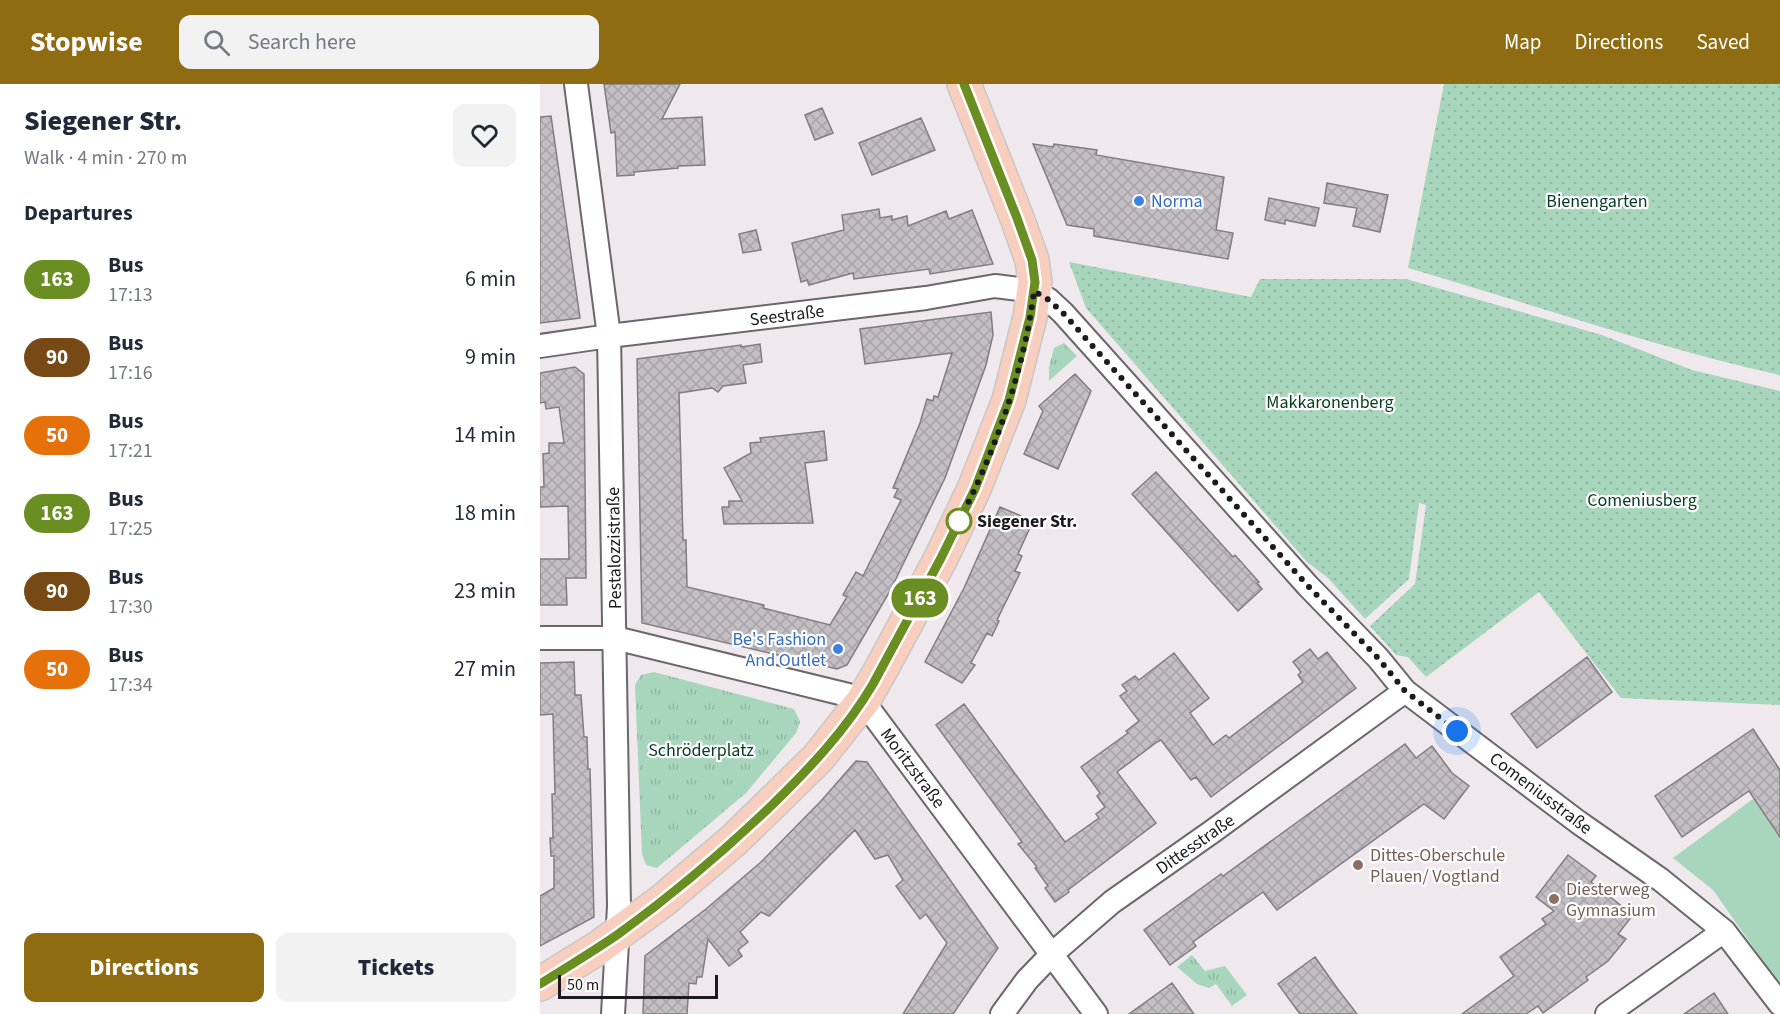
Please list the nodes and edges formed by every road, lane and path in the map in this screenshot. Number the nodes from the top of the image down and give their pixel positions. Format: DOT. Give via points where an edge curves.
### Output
graph roads {
  1 [pos="576,84"];
  2 [pos="964,84"];
  3 [pos="1034,291"];
  4 [pos="609,336"];
  5 [pos="540,346"];
  6 [pos="540,638"];
  7 [pos="615,638"];
  8 [pos="1405,691"];
  9 [pos="863,701"];
  10 [pos="1724,931"];
  11 [pos="617,935"];
  12 [pos="1052,954"];
  13 [pos="540,984"];
  14 [pos="1780,1004"];
  15 [pos="613,1014"];
  16 [pos="1002,1014"];
  17 [pos="1096,1014"];
  18 [pos="1607,1014"];
  1 -- 4 [label="street, Pestalozzistraße"];
  2 -- 3 [label="main road" via="1032,260"];
  3 -- 4 [label="street, Seestraße" via="995,286 926,298"];
  3 -- 8 [label="street, Comeniusstraße" via="1063,313"];
  3 -- 9 [label="main road" via="1009,400 975,489"];
  4 -- 5 [label="street, Seestraße"];
  4 -- 7 [label="street, Pestalozzistraße"];
  6 -- 7 [label="street"];
  7 -- 9 [label="street"];
  7 -- 11 [label="street, Pestalozzistraße"];
  8 -- 10 [label="street, Comeniusstraße"];
  8 -- 12 [label="street, Dittesstraße" via="1112,902"];
  9 -- 11 [label="main road" via="818,758 760,816"];
  9 -- 12 [label="street, Moritzstraße"];
  10 -- 14 [label="street, Comeniusstraße"];
  10 -- 18 [label="street"];
  11 -- 13 [label="main road"];
  11 -- 15 [label="street, Pestalozzistraße"];
  12 -- 16 [label="street, Dittesstraße" via="1026,980"];
  12 -- 17 [label="street, Moritzstraße"];
}
